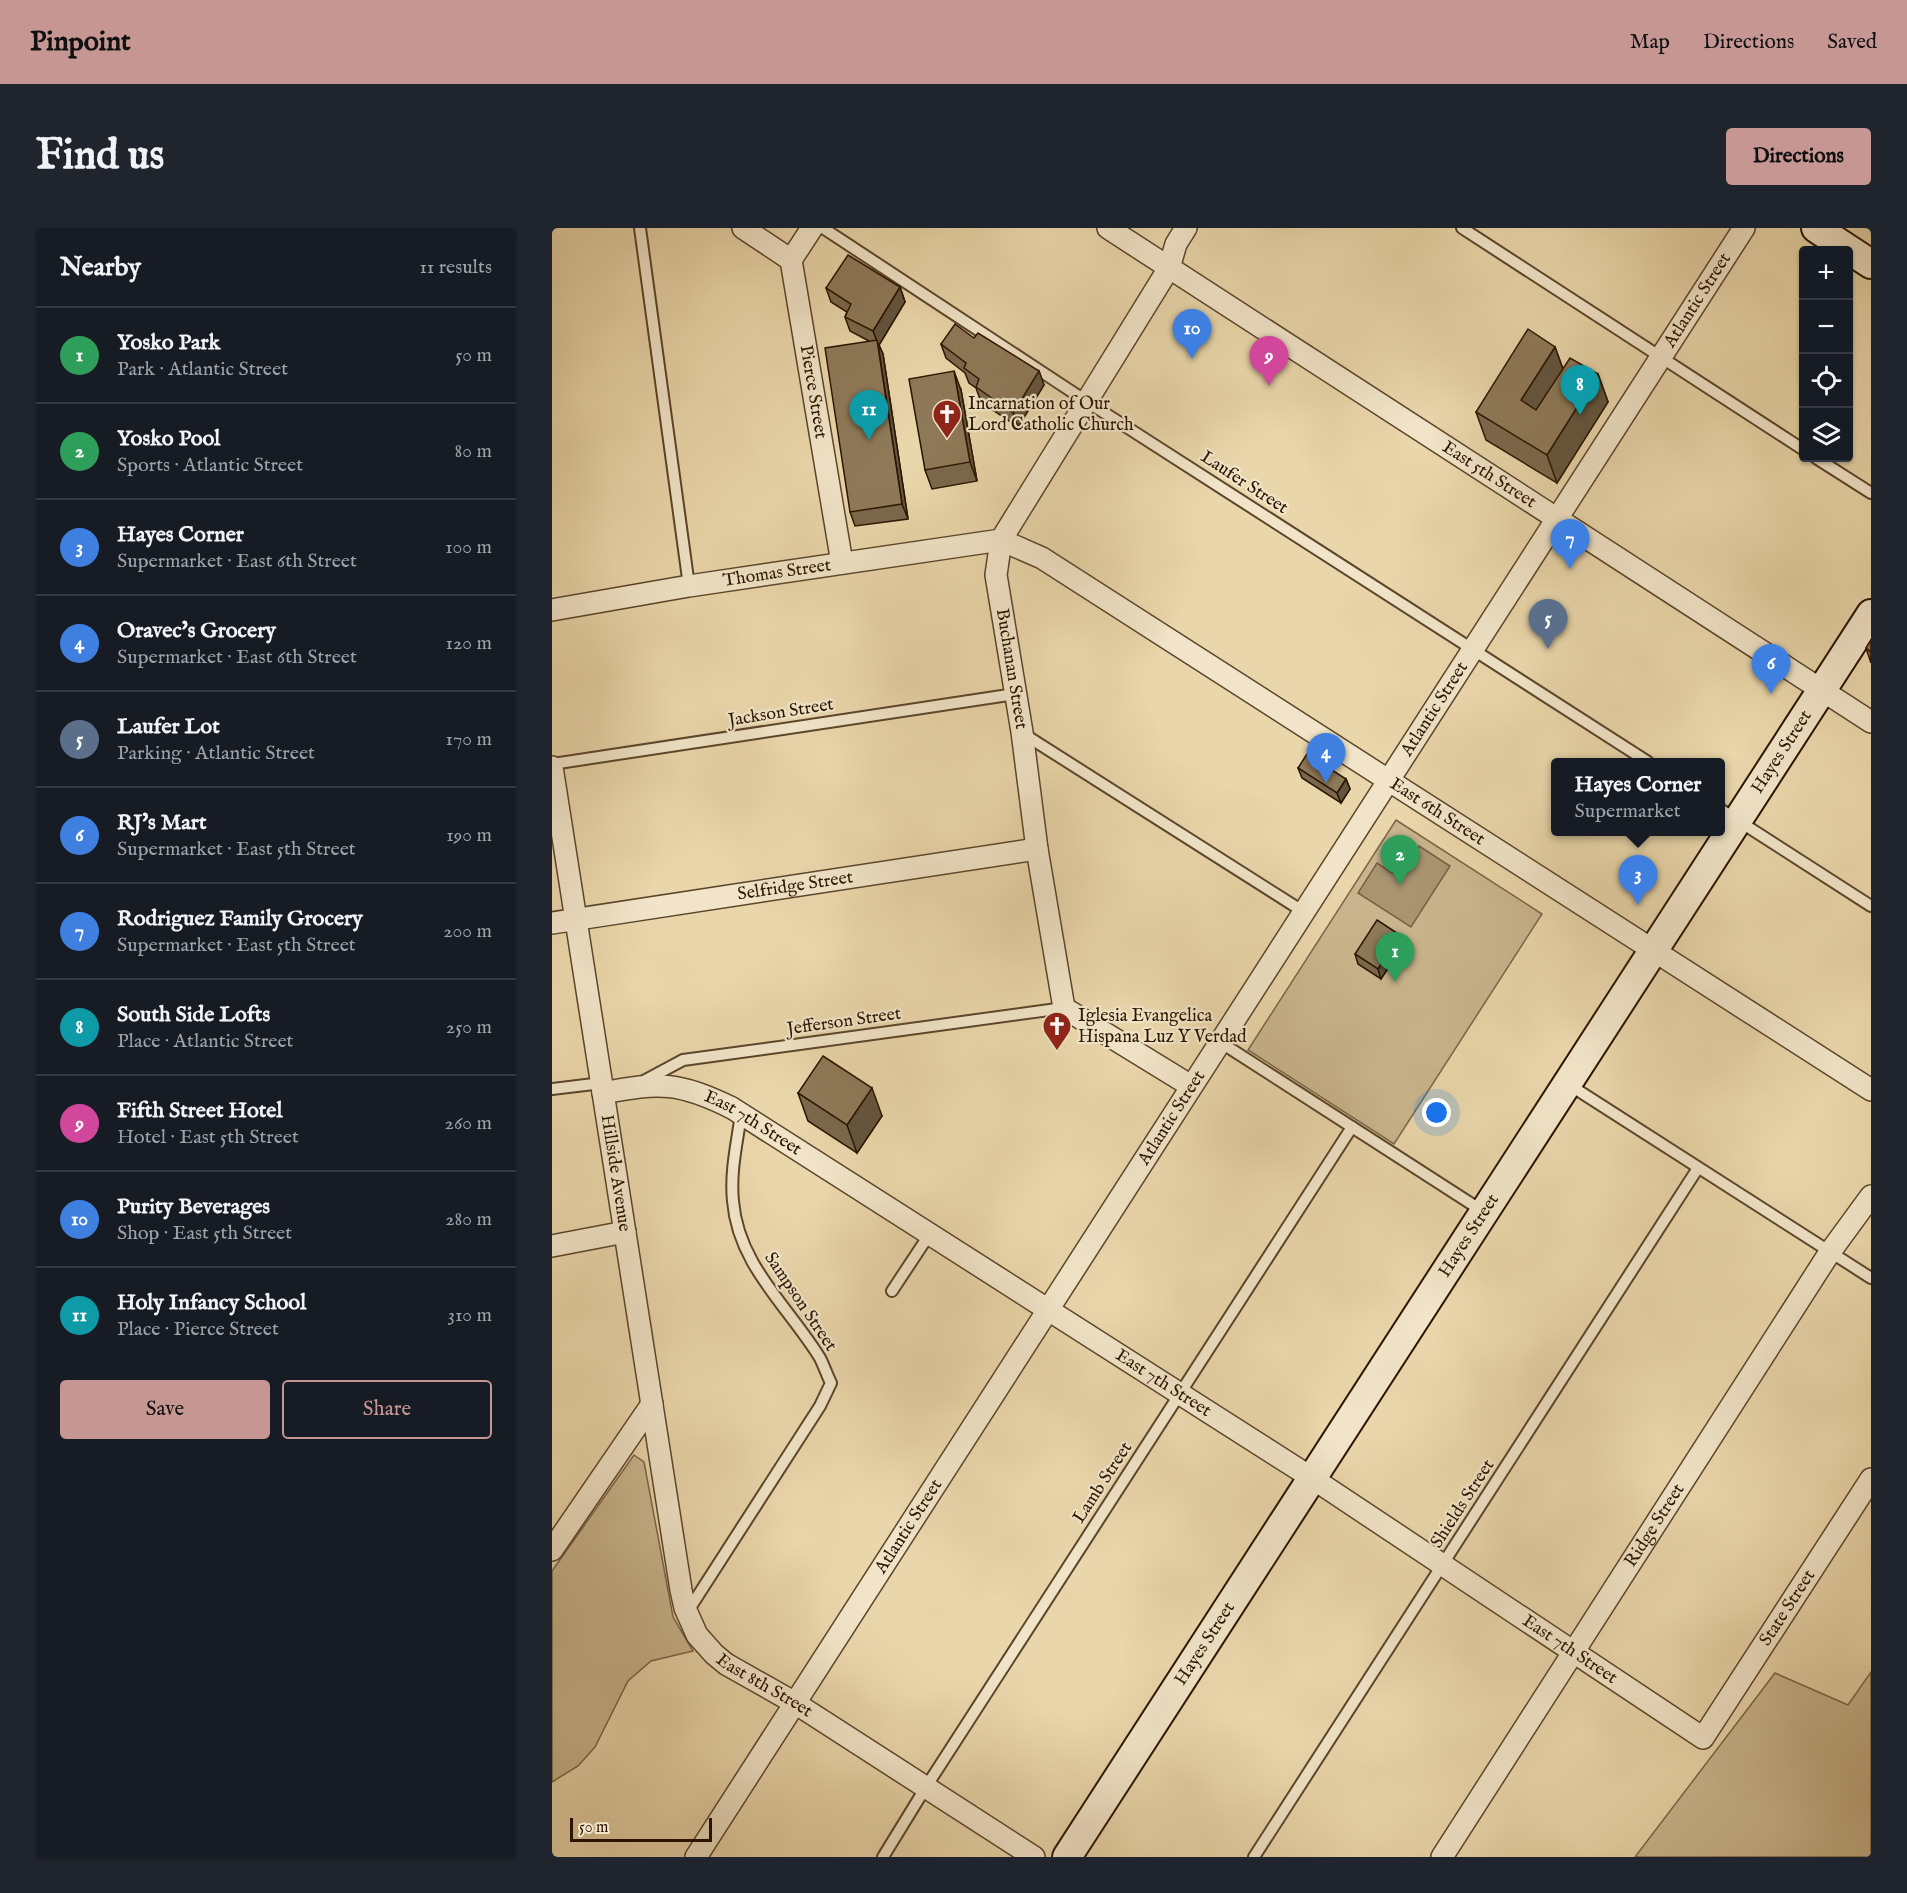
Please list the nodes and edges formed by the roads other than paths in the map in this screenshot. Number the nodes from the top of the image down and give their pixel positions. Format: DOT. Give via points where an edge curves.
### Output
graph roads {
  1 [pos="640,228"];
  2 [pos="742,228"];
  3 [pos="812,228"];
  4 [pos="823,228"];
  5 [pos="1108,228"];
  6 [pos="1186,228"];
  7 [pos="1462,228"];
  8 [pos="1744,228"];
  9 [pos="1816,228"];
  10 [pos="791,260"];
  11 [pos="1871,264"];
  12 [pos="1169,268"];
  13 [pos="1660,358"];
  14 [pos="1086,402"];
  15 [pos="1799,447"];
  16 [pos="1822,462"];
  17 [pos="1871,493"];
  18 [pos="1557,518"];
  19 [pos="1001,540"];
  20 [pos="842,563"];
  21 [pos="689,586"];
  22 [pos="552,610"];
  23 [pos="1871,614"];
  24 [pos="1472,649"];
  25 [pos="1822,690"];
  26 [pos="1015,694"];
  27 [pos="1871,722"];
  28 [pos="1022,732"];
  29 [pos="1642,758"];
  30 [pos="552,765"];
  31 [pos="1389,779"];
  32 [pos="1729,815"];
  33 [pos="1717,836"];
  34 [pos="1037,849"];
  35 [pos="1871,906"];
  36 [pos="1304,912"];
  37 [pos="576,918"];
  38 [pos="552,923"];
  39 [pos="1654,950"];
  40 [pos="1064,1008"];
  41 [pos="1220,1042"];
  42 [pos="1567,1084"];
  43 [pos="1191,1086"];
  44 [pos="634,1087"];
  45 [pos="602,1088"];
  46 [pos="552,1089"];
  47 [pos="1871,1090"];
  48 [pos="741,1114"];
  49 [pos="1352,1127"];
  50 [pos="1698,1168"];
  51 [pos="1871,1196"];
  52 [pos="1484,1212"];
  53 [pos="625,1232"];
  54 [pos="929,1235"];
  55 [pos="552,1246"];
  56 [pos="1830,1252"];
  57 [pos="1871,1278"];
  58 [pos="892,1291"];
  59 [pos="1048,1310"];
  60 [pos="1180,1394"];
  61 [pos="652,1404"];
  62 [pos="1312,1478"];
  63 [pos="1871,1479"];
  64 [pos="552,1550"];
  65 [pos="1443,1567"];
  66 [pos="687,1613"];
  67 [pos="1574,1653"];
  68 [pos="795,1703"];
  69 [pos="1703,1738"];
  70 [pos="926,1787"];
  71 [pos="696,1857"];
  72 [pos="883,1857"];
  73 [pos="1034,1857"];
  74 [pos="1067,1857"];
  75 [pos="1254,1857"];
  76 [pos="1442,1857"];
  1 -- 21 [label="lane"];
  2 -- 10 [label="street"];
  3 -- 10 [label="street"];
  4 -- 14 [label="lane, Laufer Street"];
  5 -- 12 [label="street, East 5th Street"];
  6 -- 12 [label="street, Buchanan Street"];
  7 -- 13 [label="lane"];
  8 -- 13 [label="street, Atlantic Street"];
  9 -- 11 [label="street"];
  10 -- 20 [label="street, Pierce Street"];
  12 -- 14 [label="street, Buchanan Street"];
  12 -- 18 [label="street, East 5th Street"];
  13 -- 15 [label="lane"];
  13 -- 18 [label="street, Atlantic Street"];
  14 -- 19 [label="street, Buchanan Street"];
  14 -- 24 [label="lane, Laufer Street"];
  16 -- 17 [label="lane"];
  18 -- 24 [label="street, Atlantic Street"];
  18 -- 25 [label="street, East 5th Street"];
  19 -- 20 [label="street, Thomas Street"];
  19 -- 26 [label="street, Buchanan Street" via="996,574"];
  19 -- 31 [label="street, East 6th Street" via="1042,558"];
  20 -- 21 [label="street, Thomas Street"];
  21 -- 22 [label="street, Thomas Street"];
  23 -- 25 [label="street, Hayes Street"];
  24 -- 29 [label="lane, Laufer Street"];
  24 -- 31 [label="street, Atlantic Street"];
  25 -- 27 [label="street, East 5th Street"];
  25 -- 32 [label="street, Hayes Street"];
  26 -- 28 [label="street, Buchanan Street"];
  26 -- 30 [label="lane, Jackson Street"];
  28 -- 34 [label="street, Buchanan Street"];
  28 -- 36 [label="lane"];
  30 -- 37 [label="street, Hillside Avenue"];
  31 -- 36 [label="street, Atlantic Street"];
  31 -- 39 [label="street, East 6th Street"];
  32 -- 35 [label="lane"];
  33 -- 39 [label="street, Hayes Street"];
  34 -- 37 [label="street, Selfridge Street"];
  34 -- 40 [label="street, Buchanan Street"];
  36 -- 41 [label="street, Atlantic Street"];
  37 -- 38 [label="street, Selfridge Street"];
  37 -- 45 [label="street, Hillside Avenue"];
  39 -- 42 [label="street, Hayes Street"];
  39 -- 47 [label="street, East 6th Street"];
  40 -- 43 [label="street"];
  40 -- 44 [label="lane, Jefferson Street" via="683,1060"];
  41 -- 43 [label="street, Atlantic Street"];
  41 -- 49 [label="lane"];
  42 -- 50 [label="lane"];
  42 -- 52 [label="street, Hayes Street"];
  43 -- 59 [label="street, Atlantic Street"];
  44 -- 45 [label="street, East 7th Street"];
  44 -- 48 [label="street, East 7th Street" via="684,1088"];
  45 -- 46 [label="lane"];
  45 -- 53 [label="street, Hillside Avenue"];
  48 -- 54 [label="street, East 7th Street"];
  48 -- 66 [label="lane, Sampson Street" via="732,1186 738,1233 751,1262 821,1359 831,1383"];
  49 -- 52 [label="lane"];
  49 -- 60 [label="lane, Lamb Street"];
  50 -- 56 [label="lane"];
  50 -- 65 [label="lane, Shields Street"];
  51 -- 56 [label="street, Ridge Street"];
  52 -- 62 [label="street, Hayes Street"];
  53 -- 55 [label="street"];
  53 -- 61 [label="street, Hillside Avenue"];
  54 -- 58 [label="lane"];
  54 -- 59 [label="street, East 7th Street"];
  56 -- 57 [label="lane"];
  56 -- 67 [label="street, Ridge Street"];
  59 -- 60 [label="street, East 7th Street"];
  59 -- 68 [label="street, Atlantic Street"];
  60 -- 62 [label="street, East 7th Street"];
  60 -- 70 [label="lane, Lamb Street"];
  61 -- 64 [label="street"];
  61 -- 66 [label="street, East 8th Street"];
  62 -- 65 [label="street, East 7th Street"];
  62 -- 74 [label="street, Hayes Street"];
  63 -- 69 [label="street, State Street"];
  65 -- 67 [label="street, East 7th Street"];
  65 -- 75 [label="lane, Shields Street"];
  66 -- 68 [label="street, East 8th Street" via="697,1635 714,1654"];
  67 -- 69 [label="street, East 7th Street"];
  67 -- 76 [label="street, Ridge Street"];
  68 -- 70 [label="street, East 8th Street"];
  68 -- 71 [label="street, Atlantic Street"];
  70 -- 72 [label="lane, Lamb Street"];
  70 -- 73 [label="street, East 8th Street"];
}
